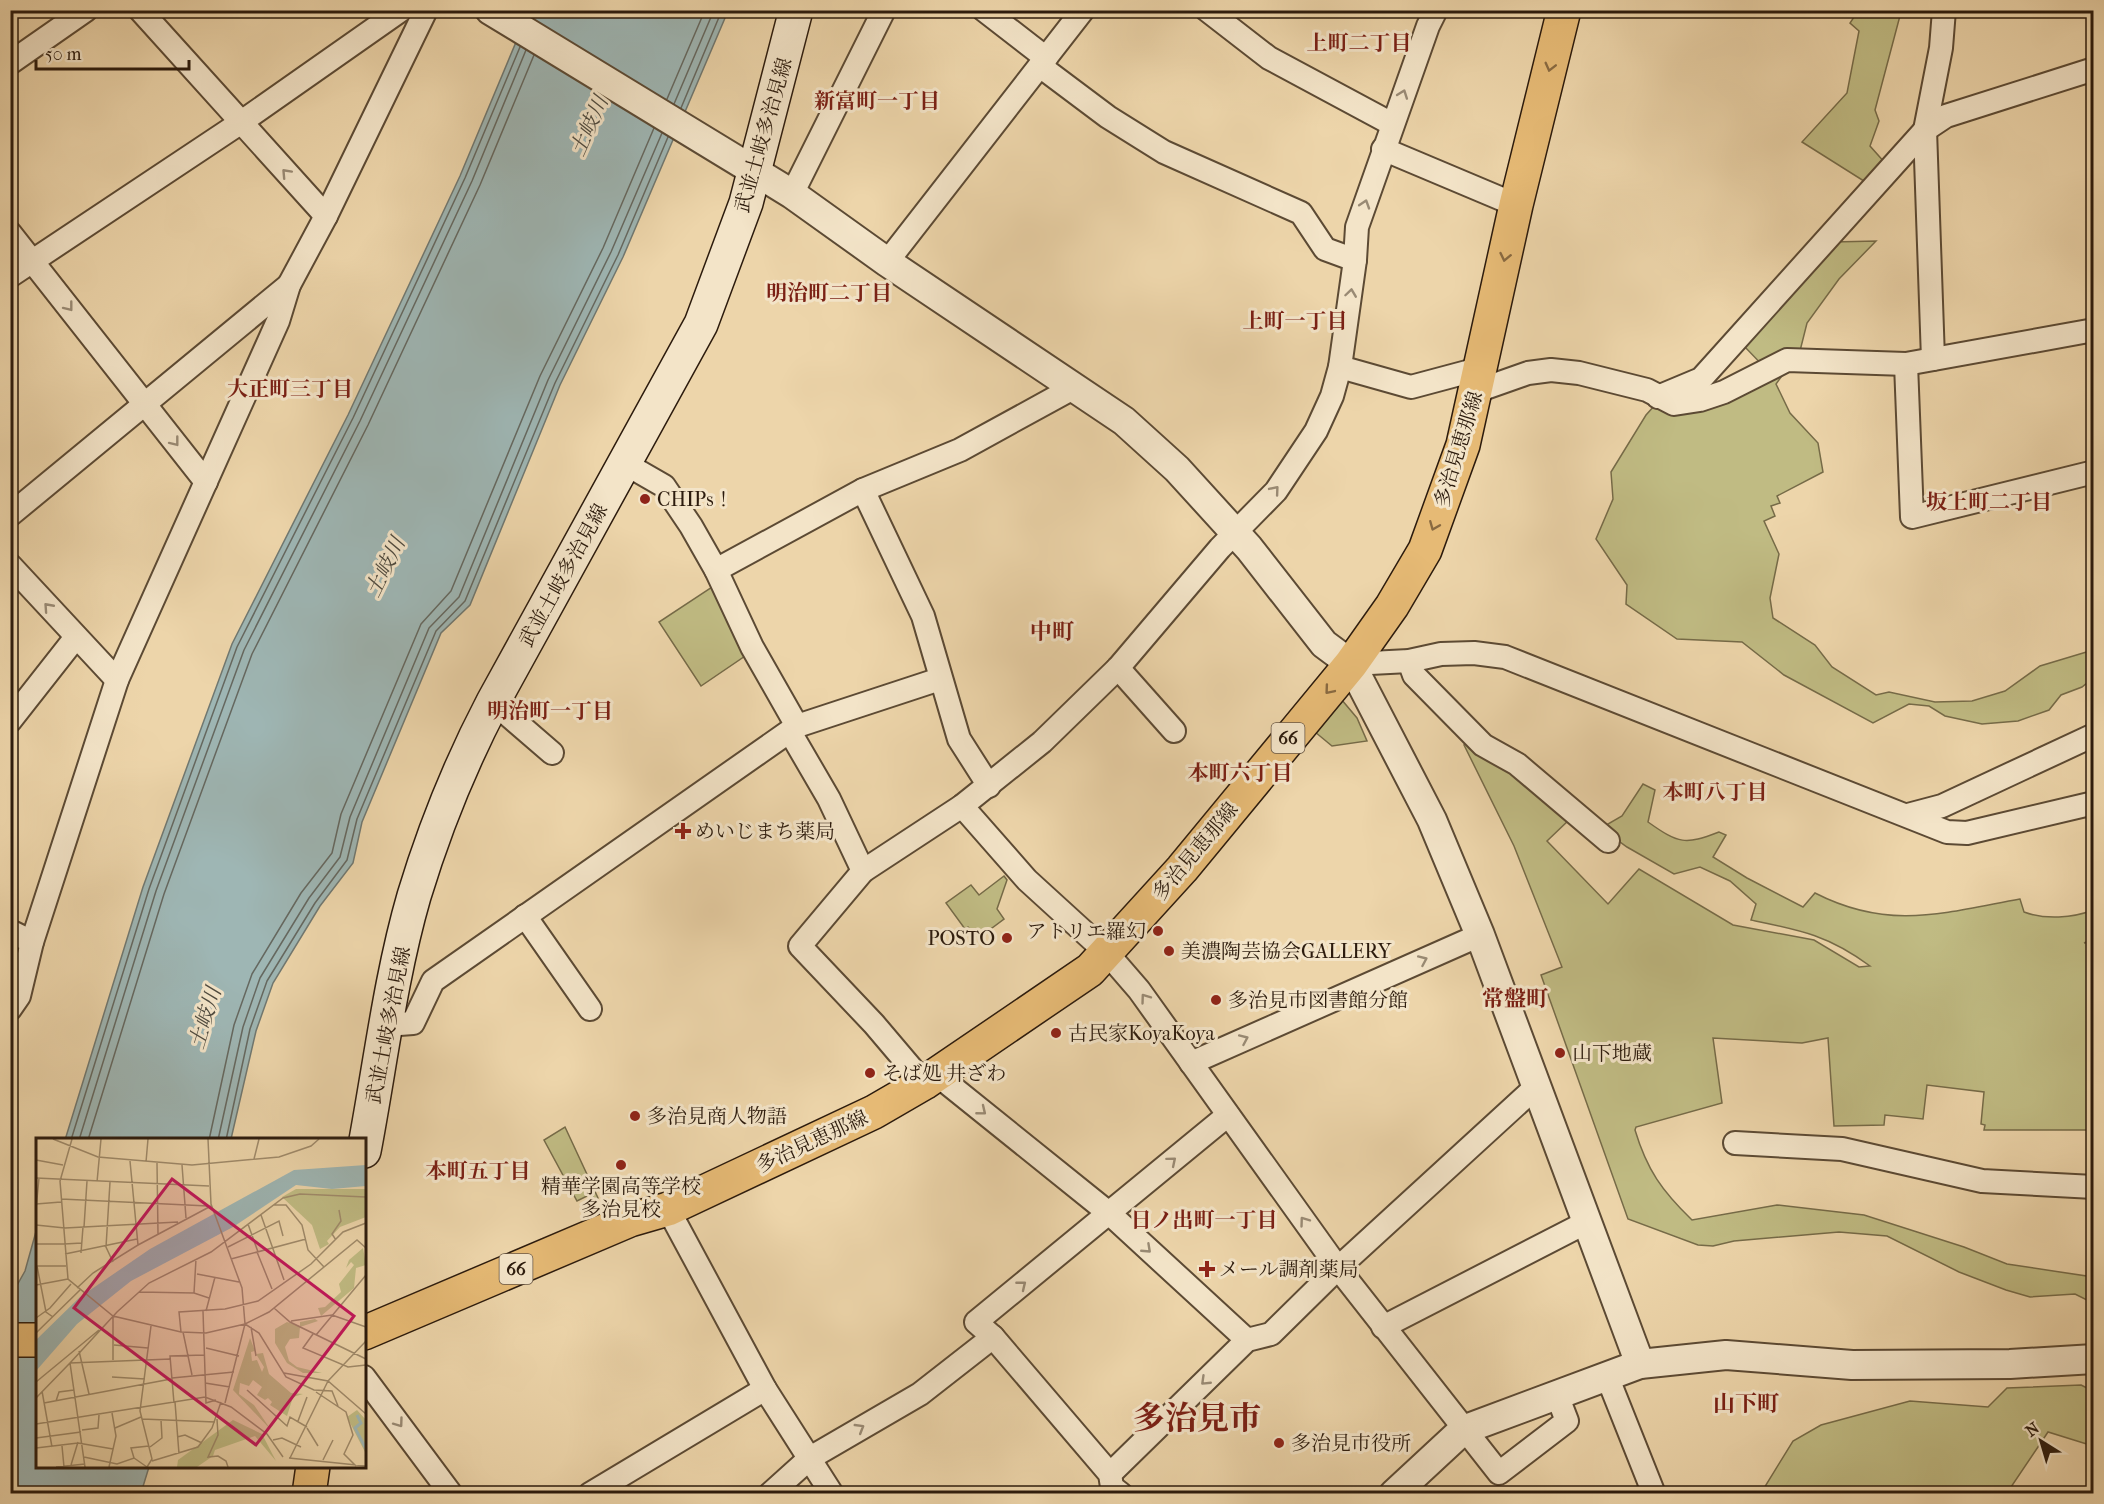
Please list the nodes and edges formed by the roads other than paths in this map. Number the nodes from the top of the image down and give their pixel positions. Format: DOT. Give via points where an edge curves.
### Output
graph roads {
  1 [pos="86,10"];
  2 [pos="140,10"];
  3 [pos="401,10"];
  4 [pos="426,10"];
  5 [pos="490,10"];
  6 [pos="796,10"];
  7 [pos="884,10"];
  8 [pos="984,10"];
  9 [pos="1083,10"];
  10 [pos="1207,10"];
  11 [pos="1436,10"];
  12 [pos="1564,10"];
  13 [pos="1944,10"];
  14 [pos="1043,62"];
  15 [pos="10,63"];
  16 [pos="2094,69"];
  17 [pos="240,123"];
  18 [pos="1392,124"];
  19 [pos="1925,130"];
  20 [pos="1383,149"];
  21 [pos="745,166"];
  22 [pos="792,194"];
  23 [pos="1516,205"];
  24 [pos="326,216"];
  25 [pos="10,233"];
  26 [pos="1355,260"];
  27 [pos="33,261"];
  28 [pos="887,262"];
  29 [pos="10,276"];
  30 [pos="289,285"];
  31 [pos="2094,330"];
  32 [pos="1933,359"];
  33 [pos="1906,364"];
  34 [pos="1340,367"];
  35 [pos="1479,379"];
  36 [pos="1073,388"];
  37 [pos="1658,396"];
  38 [pos="144,402"];
  39 [pos="624,464"];
  40 [pos="2094,472"];
  41 [pos="206,482"];
  42 [pos="863,489"];
  43 [pos="10,515"];
  44 [pos="1234,532"];
  45 [pos="10,565"];
  46 [pos="716,570"];
  47 [pos="76,637"];
  48 [pos="1409,661"];
  49 [pos="1350,664"];
  50 [pos="1118,668"];
  51 [pos="940,679"];
  52 [pos="117,680"];
  53 [pos="493,702"];
  54 [pos="10,721"];
  55 [pos="793,729"];
  56 [pos="1174,731"];
  57 [pos="2094,735"];
  58 [pos="552,753"];
  59 [pos="989,786"];
  60 [pos="2094,803"];
  61 [pos="962,806"];
  62 [pos="1908,815"];
  63 [pos="1608,841"];
  64 [pos="863,871"];
  65 [pos="525,915"];
  66 [pos="10,931"];
  67 [pos="1480,935"];
  68 [pos="32,942"];
  69 [pos="1107,952"];
  70 [pos="10,1009"];
  71 [pos="590,1009"];
  72 [pos="386,1025"];
  73 [pos="1191,1063"];
  74 [pos="930,1078"];
  75 [pos="1538,1086"];
  76 [pos="1228,1114"];
  77 [pos="366,1140"];
  78 [pos="1735,1143"];
  79 [pos="2094,1187"];
  80 [pos="668,1209"];
  81 [pos="1110,1214"];
  82 [pos="1587,1222"];
  83 [pos="1338,1268"];
  84 [pos="1383,1327"];
  85 [pos="366,1332"];
  86 [pos="993,1338"];
  87 [pos="10,1340"];
  88 [pos="36,1340"];
  89 [pos="1247,1340"];
  90 [pos="2094,1359"];
  91 [pos="1640,1364"];
  92 [pos="1607,1376"];
  93 [pos="366,1380"];
  94 [pos="765,1389"];
  95 [pos="1557,1395"];
  96 [pos="1463,1430"];
  97 [pos="810,1458"];
  98 [pos="314,1468"];
  99 [pos="1112,1487"];
  100 [pos="309,1494"];
  101 [pos="451,1494"];
  102 [pos="590,1494"];
  103 [pos="770,1494"];
  104 [pos="832,1494"];
  105 [pos="1394,1494"];
  106 [pos="1654,1494"];
  1 -- 15 [label="street"];
  2 -- 17 [label="street"];
  3 -- 17 [label="street"];
  4 -- 24 [label="street"];
  5 -- 21 [label="street"];
  6 -- 21 [label="main road, 武並土岐多治見線" via="777,90"];
  7 -- 22 [label="street"];
  8 -- 14 [label="street"];
  9 -- 14 [label="street"];
  10 -- 18 [label="street" via="1269,58"];
  18 -- 11 [label="street, one-way"];
  12 -- 23 [label="main road, 多治見恵那線 / 66, one-way"];
  13 -- 19 [label="street"];
  14 -- 26 [label="street" via="1108,117 1164,153 1301,213 1325,249"];
  14 -- 28 [label="street"];
  16 -- 19 [label="street" via="1946,116"];
  24 -- 17 [label="street, one-way"];
  17 -- 27 [label="street"];
  18 -- 20 [label="street"];
  19 -- 32 [label="street"];
  19 -- 37 [label="street" via="1701,379"];
  20 -- 23 [label="street"];
  26 -- 20 [label="street, one-way" via="1357,227"];
  21 -- 22 [label="street"];
  21 -- 39 [label="main road, 武並土岐多治見線" via="746,203 701,324"];
  22 -- 28 [label="street"];
  23 -- 35 [label="main road, 多治見恵那線 / 66, one-way"];
  24 -- 30 [label="street"];
  25 -- 27 [label="street"];
  34 -- 26 [label="street, one-way"];
  27 -- 29 [label="street"];
  27 -- 38 [label="street, one-way"];
  28 -- 36 [label="street"];
  30 -- 38 [label="street"];
  30 -- 41 [label="street" via="278,321"];
  31 -- 32 [label="street"];
  32 -- 33 [label="street"];
  33 -- 37 [label="street" via="1787,360 1700,400 1674,404"];
  33 -- 40 [label="street" via="1912,517"];
  34 -- 35 [label="street" via="1411,387"];
  44 -- 34 [label="street, one-way" via="1275,491 1316,431"];
  35 -- 37 [label="street" via="1551,370 1579,373"];
  35 -- 49 [label="main road, 多治見恵那線 / 66, one-way" via="1453,477 1425,550 1392,606"];
  36 -- 42 [label="street" via="960,450"];
  36 -- 44 [label="street" via="1124,421 1177,469"];
  38 -- 41 [label="street, one-way"];
  38 -- 43 [label="street"];
  39 -- 46 [label="street" via="664,486"];
  39 -- 53 [label="main road, 武並土岐多治見線"];
  41 -- 52 [label="street"];
  42 -- 46 [label="street"];
  42 -- 51 [label="street" via="923,616"];
  44 -- 49 [label="street" via="1324,644"];
  44 -- 50 [label="street"];
  47 -- 45 [label="street, one-way"];
  46 -- 55 [label="street"];
  47 -- 52 [label="street"];
  47 -- 54 [label="street"];
  48 -- 49 [label="street"];
  48 -- 62 [label="street" via="1441,654 1504,657"];
  48 -- 63 [label="street" via="1414,675 1483,745 1517,764"];
  49 -- 67 [label="street" via="1432,820"];
  49 -- 69 [label="main road, 多治見恵那線 / 66, one-way" via="1182,869"];
  50 -- 56 [label="street"];
  50 -- 59 [label="street" via="1042,742"];
  51 -- 55 [label="street"];
  51 -- 59 [label="street" via="959,739"];
  52 -- 68 [label="street"];
  53 -- 58 [label="street"];
  53 -- 72 [label="main road, 武並土岐多治見線" via="471,744 414,896"];
  55 -- 64 [label="street"];
  55 -- 65 [label="street"];
  57 -- 62 [label="street" via="1941,806"];
  59 -- 61 [label="street"];
  60 -- 62 [label="street" via="1967,833 1947,832"];
  61 -- 64 [label="street"];
  61 -- 69 [label="street" via="1027,880"];
  64 -- 74 [label="street" via="800,946"];
  65 -- 71 [label="street"];
  65 -- 72 [label="street" via="433,981 414,1023"];
  66 -- 68 [label="street"];
  73 -- 67 [label="street, one-way"];
  67 -- 75 [label="street"];
  68 -- 70 [label="street" via="19,996"];
  73 -- 69 [label="street, one-way"];
  69 -- 74 [label="main road, 多治見恵那線 / 66" via="1090,970"];
  72 -- 77 [label="main road, 武並土岐多治見線"];
  73 -- 76 [label="street"];
  74 -- 80 [label="main road, 多治見恵那線 / 66" via="874,1112"];
  74 -- 81 [label="street, one-way"];
  75 -- 82 [label="street"];
  75 -- 83 [label="street"];
  81 -- 76 [label="street, one-way"];
  83 -- 76 [label="street, one-way"];
  78 -- 79 [label="street" via="1842,1149 1982,1181"];
  80 -- 85 [label="main road, 多治見恵那線 / 66" via="630,1220"];
  80 -- 94 [label="street"];
  86 -- 81 [label="street, one-way" via="976,1322"];
  81 -- 89 [label="street, one-way"];
  82 -- 84 [label="street"];
  82 -- 91 [label="street"];
  83 -- 84 [label="street"];
  83 -- 89 [label="street" via="1270,1334"];
  84 -- 96 [label="street"];
  97 -- 86 [label="street, one-way" via="920,1395"];
  86 -- 99 [label="street"];
  87 -- 88 [label="main road"];
  89 -- 99 [label="street, one-way"];
  90 -- 91 [label="street" via="1863,1365 1726,1355"];
  91 -- 92 [label="street"];
  92 -- 95 [label="street"];
  92 -- 106 [label="street"];
  93 -- 101 [label="street, one-way"];
  94 -- 97 [label="street"];
  94 -- 102 [label="street"];
  95 -- 96 [label="street"];
  95 -- 96 [label="street" via="1567,1422 1499,1473"];
  96 -- 105 [label="street"];
  97 -- 103 [label="street"];
  97 -- 104 [label="street"];
  98 -- 100 [label="main road"];
}
